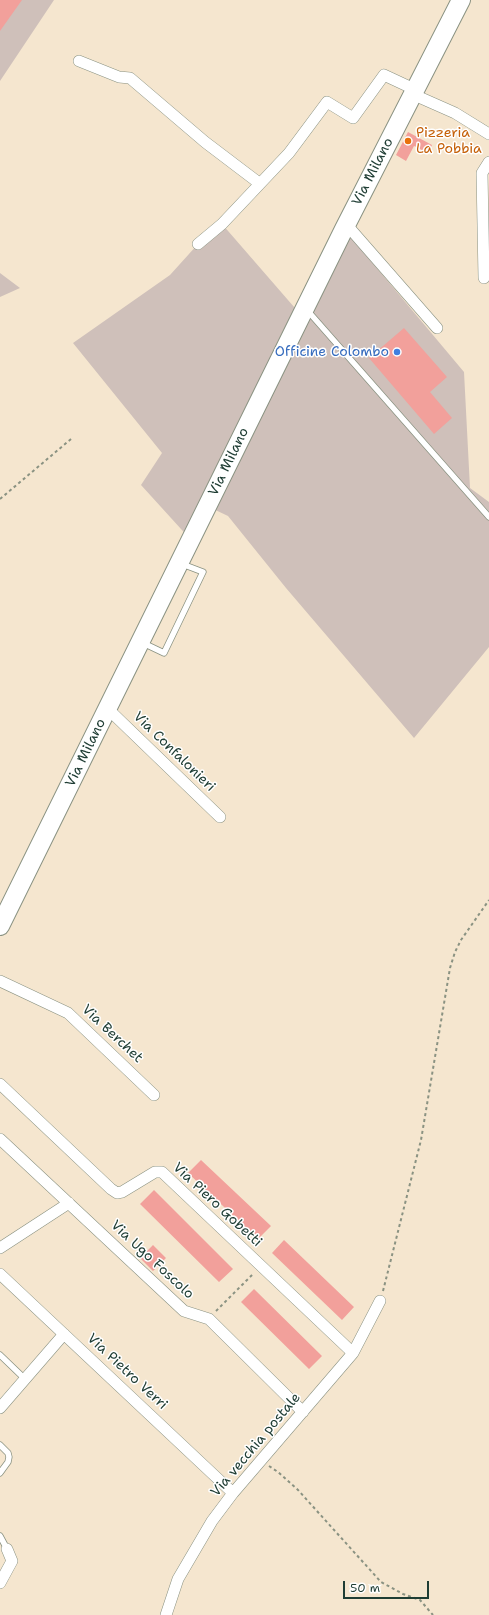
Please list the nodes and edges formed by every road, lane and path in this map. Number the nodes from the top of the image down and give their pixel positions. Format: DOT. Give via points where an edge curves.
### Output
graph roads {
  1 [pos="461,0"];
  2 [pos="79,61"];
  3 [pos="413,92"];
  4 [pos="489,134"];
  5 [pos="489,162"];
  6 [pos="259,184"];
  7 [pos="346,224"];
  8 [pos="198,244"];
  9 [pos="484,278"];
  10 [pos="305,309"];
  11 [pos="437,328"];
  12 [pos="71,439"];
  13 [pos="0,498"];
  14 [pos="489,517"];
  15 [pos="179,563"];
  16 [pos="141,642"];
  17 [pos="108,709"];
  18 [pos="220,817"];
  19 [pos="489,900"];
  20 [pos="0,926"];
  21 [pos="0,981"];
  22 [pos="0,1084"];
  23 [pos="154,1095"];
  24 [pos="0,1139"];
  25 [pos="69,1203"];
  26 [pos="0,1248"];
  27 [pos="260,1266"];
  28 [pos="0,1274"];
  29 [pos="380,1301"];
  30 [pos="209,1319"];
  31 [pos="64,1334"];
  32 [pos="353,1353"];
  33 [pos="0,1355"];
  34 [pos="25,1379"];
  35 [pos="0,1408"];
  36 [pos="303,1412"];
  37 [pos="0,1445"];
  38 [pos="261,1461"];
  39 [pos="0,1473"];
  40 [pos="233,1493"];
  41 [pos="0,1536"];
  42 [pos="6,1549"];
  43 [pos="0,1583"];
  44 [pos="166,1615"];
  45 [pos="433,1615"];
  1 -- 3 [label="main road, Via Milano"];
  2 -- 6 [label="street" via="130,78"];
  3 -- 4 [label="street"];
  3 -- 6 [label="street" via="384,75 354,118 327,102 289,153"];
  3 -- 7 [label="main road, Via Milano"];
  5 -- 9 [label="street" via="482,173"];
  6 -- 8 [label="street" via="222,224"];
  7 -- 10 [label="main road, Via Milano"];
  7 -- 11 [label="street"];
  10 -- 14 [label="lane"];
  10 -- 15 [label="main road, Via Milano"];
  12 -- 13 [label="path"];
  15 -- 16 [label="main road, Via Milano"];
  15 -- 16 [label="lane" via="203,572 164,653"];
  16 -- 17 [label="main road, Via Milano"];
  17 -- 18 [label="street, Via Confalonieri"];
  17 -- 20 [label="main road, Via Milano"];
  19 -- 29 [label="path" via="454,952 421,1140"];
  21 -- 23 [label="street, Via Berchet" via="68,1013"];
  22 -- 27 [label="street, Via Piero Gobetti" via="111,1189 122,1192 155,1172 162,1172"];
  24 -- 25 [label="street, Via Ugo Foscolo"];
  25 -- 26 [label="street"];
  25 -- 30 [label="street, Via Ugo Foscolo" via="184,1311"];
  27 -- 30 [label="path"];
  27 -- 32 [label="street, Via Piero Gobetti"];
  28 -- 31 [label="street, Via Pietro Verri"];
  29 -- 32 [label="street, Via vecchia postale"];
  30 -- 36 [label="street, Via Ugo Foscolo"];
  31 -- 34 [label="street"];
  31 -- 40 [label="street, Via Pietro Verri"];
  32 -- 36 [label="street, Via vecchia postale"];
  33 -- 34 [label="lane"];
  34 -- 35 [label="street"];
  36 -- 38 [label="street, Via vecchia postale"];
  37 -- 39 [label="lane" via="9,1457"];
  38 -- 40 [label="street, Via vecchia postale"];
  38 -- 45 [label="path" via="298,1490 381,1582 402,1594 420,1600"];
  40 -- 44 [label="street, Via vecchia postale" via="212,1521 178,1579"];
  41 -- 42 [label="lane"];
  42 -- 43 [label="street" via="12,1561"];
}
